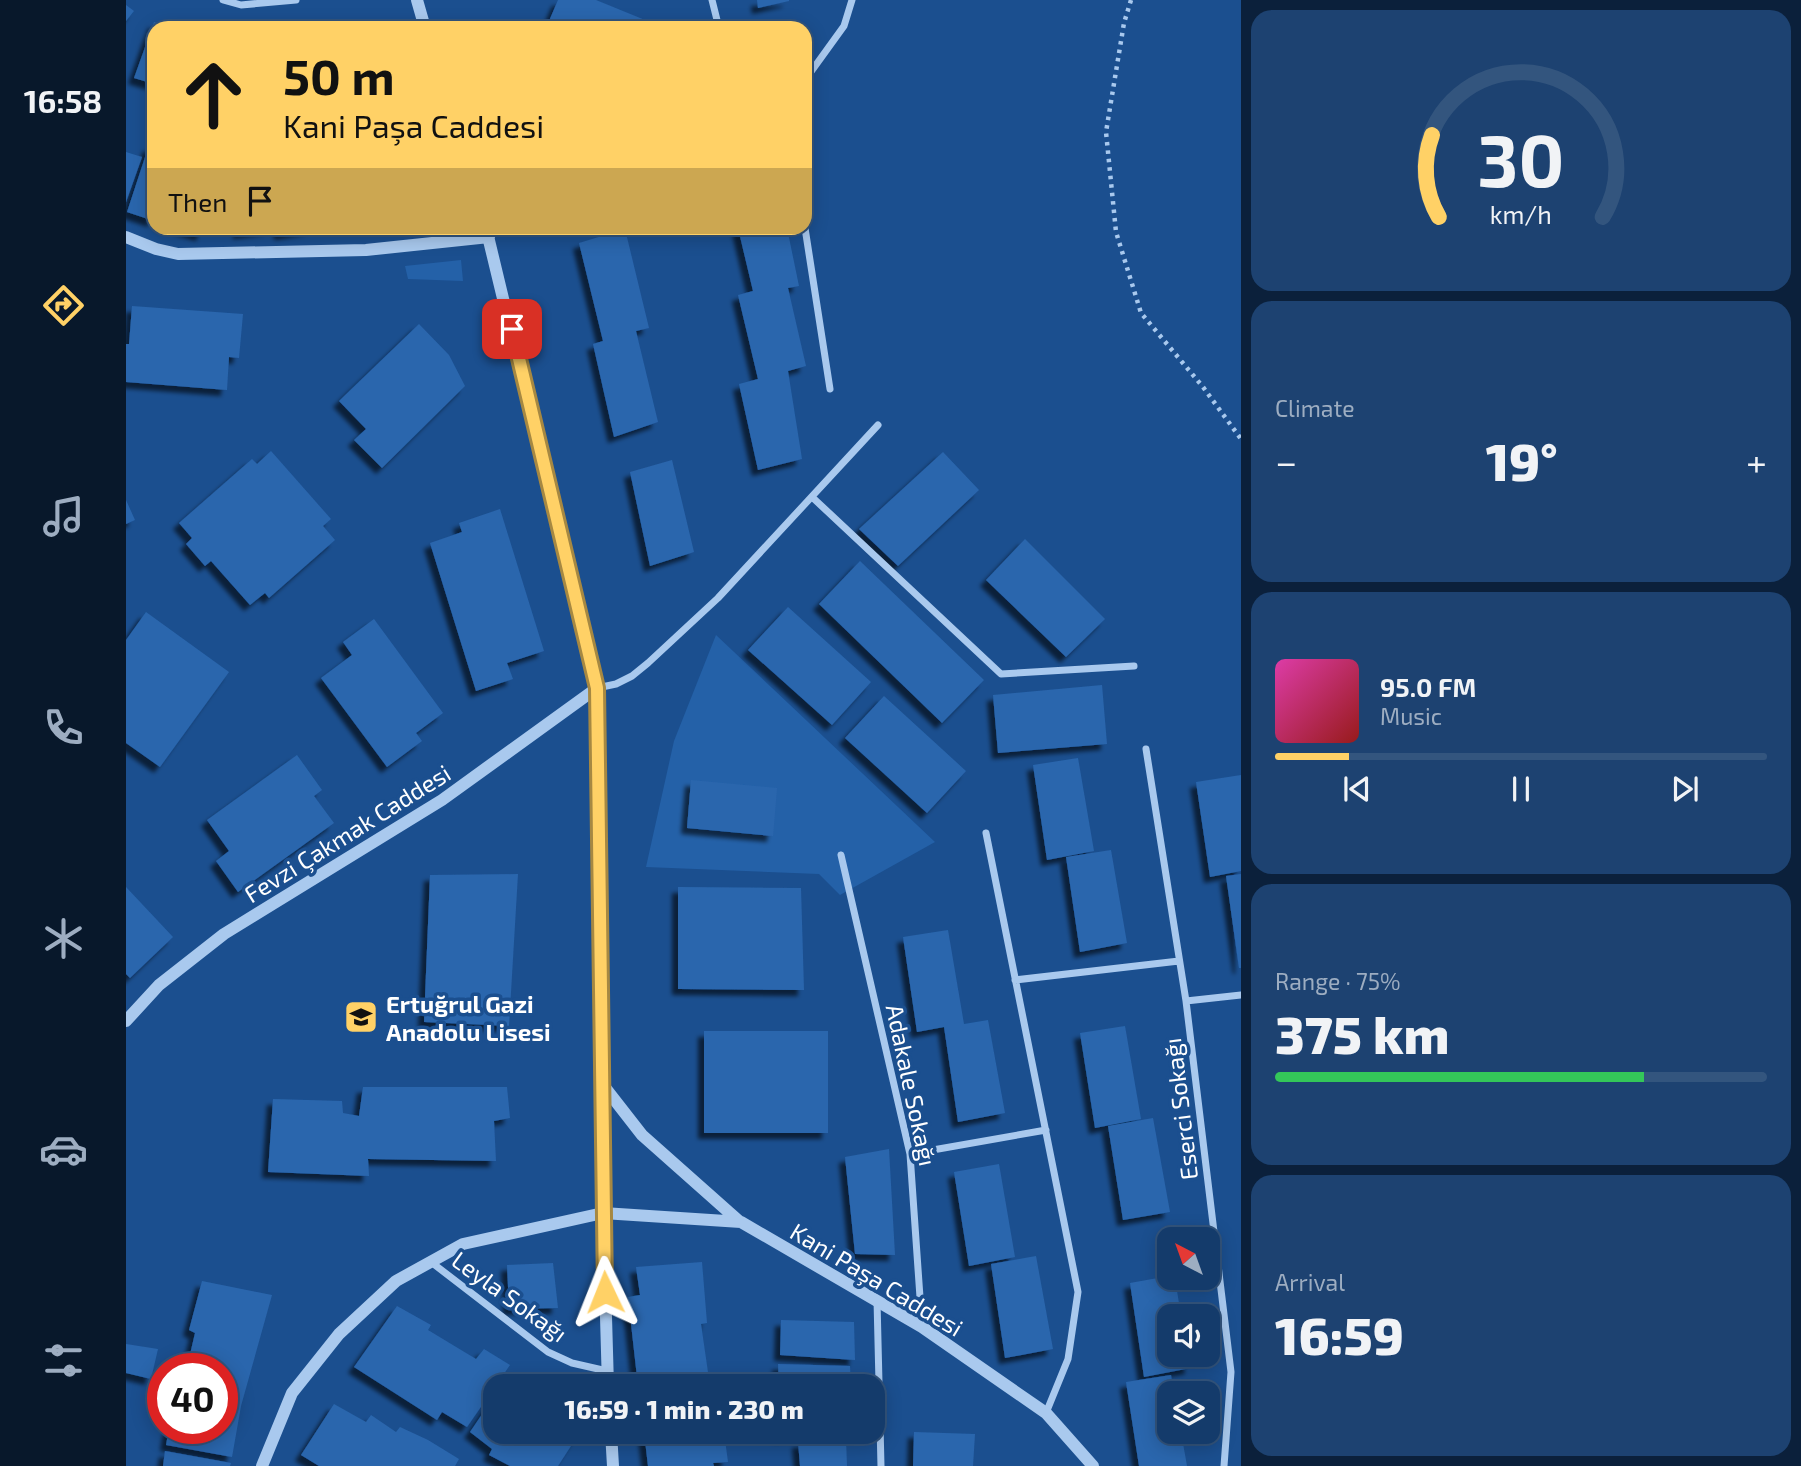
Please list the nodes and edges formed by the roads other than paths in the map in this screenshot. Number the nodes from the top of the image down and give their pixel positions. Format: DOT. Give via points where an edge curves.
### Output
graph roads {
  1 [pos="223,0"];
  2 [pos="296,0"];
  3 [pos="417,0"];
  4 [pos="712,0"];
  5 [pos="852,0"];
  6 [pos="240,2"];
  7 [pos="423,21"];
  8 [pos="717,21"];
  9 [pos="812,70"];
  10 [pos="468,235"];
  11 [pos="489,235"];
  12 [pos="806,235"];
  13 [pos="126,237"];
  14 [pos="830,389"];
  15 [pos="878,425"];
  16 [pos="812,497"];
  17 [pos="1134,666"];
  18 [pos="597,688"];
  19 [pos="1146,749"];
  20 [pos="986,833"];
  21 [pos="841,855"];
  22 [pos="1180,961"];
  23 [pos="1015,980"];
  24 [pos="1241,995"];
  25 [pos="1186,1001"];
  26 [pos="126,1021"];
  27 [pos="603,1085"];
  28 [pos="1045,1130"];
  29 [pos="910,1154"];
  30 [pos="603,1213"];
  31 [pos="741,1222"];
  32 [pos="431,1262"];
  33 [pos="877,1300"];
  34 [pos="922,1327"];
  35 [pos="607,1371"];
  36 [pos="1231,1372"];
  37 [pos="607,1374"];
  38 [pos="1241,1374"];
  39 [pos="1046,1413"];
  40 [pos="612,1444"];
  41 [pos="262,1466"];
  42 [pos="613,1466"];
  43 [pos="881,1466"];
  44 [pos="1093,1466"];
  45 [pos="1224,1466"];
  1 -- 6 [label="street"];
  2 -- 6 [label="street"];
  3 -- 7 [label="street"];
  4 -- 8 [label="street"];
  5 -- 9 [label="street" via="844,26"];
  10 -- 13 [label="street" via="366,250 178,254"];
  11 -- 18 [label="street"];
  12 -- 14 [label="street"];
  15 -- 16 [label="street"];
  16 -- 17 [label="street" via="1001,674"];
  16 -- 18 [label="street" via="718,598 648,663 616,684"];
  18 -- 26 [label="street, Fevzi Çakmak Caddesi" via="442,800 224,934 159,985"];
  18 -- 27 [label="street"];
  19 -- 22 [label="street, Eserci Sokağı"];
  20 -- 23 [label="street"];
  21 -- 29 [label="street, Adakale Sokağı"];
  22 -- 23 [label="street"];
  22 -- 25 [label="street, Eserci Sokağı"];
  23 -- 28 [label="street"];
  24 -- 25 [label="street"];
  25 -- 36 [label="street, Eserci Sokağı"];
  27 -- 30 [label="street"];
  27 -- 31 [label="street" via="642,1135"];
  28 -- 29 [label="street"];
  28 -- 39 [label="street" via="1078,1292 1068,1359"];
  29 -- 34 [label="street, Adakale Sokağı"];
  30 -- 31 [label="street, Kani Paşa Caddesi"];
  30 -- 32 [label="street, Kani Paşa Caddesi" via="463,1244"];
  30 -- 35 [label="street"];
  31 -- 33 [label="street, Kani Paşa Caddesi"];
  32 -- 35 [label="street, Leyla Sokağı" via="548,1352"];
  32 -- 41 [label="street, Kani Paşa Caddesi" via="396,1281 339,1334 292,1393"];
  33 -- 34 [label="street, Kani Paşa Caddesi"];
  33 -- 43 [label="street"];
  34 -- 39 [label="street, Kani Paşa Caddesi"];
  35 -- 37 [label="street"];
  36 -- 38 [label="street"];
  36 -- 45 [label="street, Eserci Sokağı"];
  39 -- 44 [label="street, Kani Paşa Caddesi"];
  40 -- 42 [label="street"];
}
